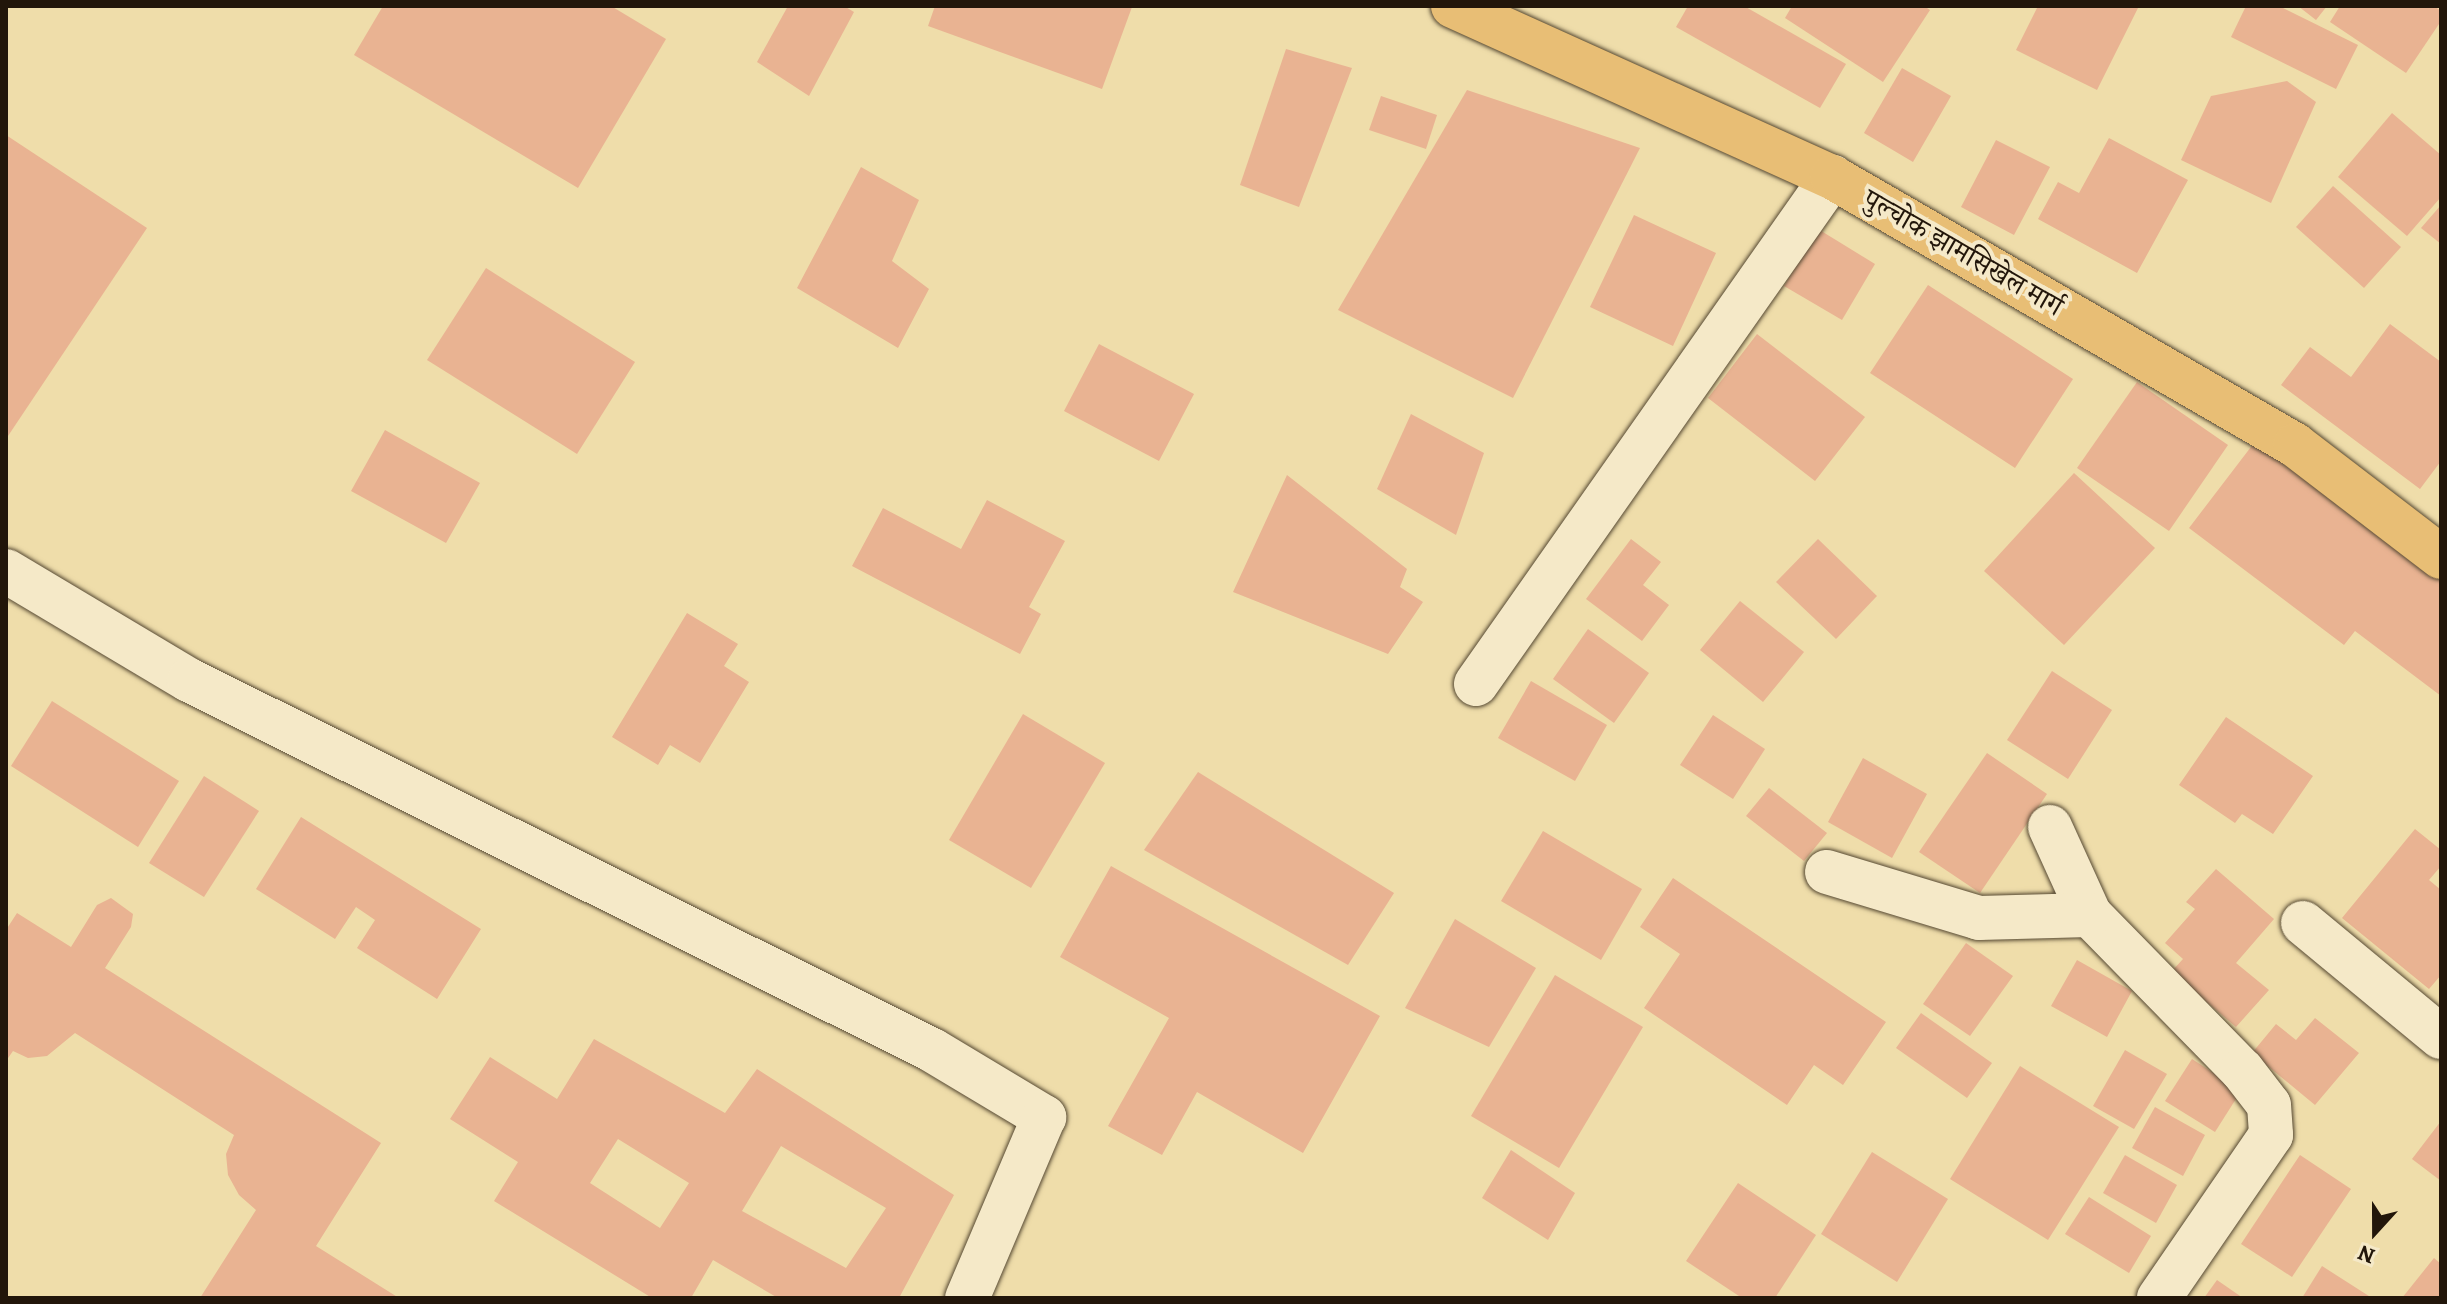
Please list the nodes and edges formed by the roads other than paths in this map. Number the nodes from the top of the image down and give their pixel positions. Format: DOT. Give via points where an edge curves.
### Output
graph roads {
  1 [pos="1453,6"];
  2 [pos="1832,177"];
  3 [pos="2441,557"];
  4 [pos="6,571"];
  5 [pos="1476,684"];
  6 [pos="2050,827"];
  7 [pos="1827,872"];
  8 [pos="2090,915"];
  9 [pos="2303,923"];
  10 [pos="2441,1037"];
  11 [pos="967,1298"];
  12 [pos="2159,1298"];
  1 -- 2 [label="main road, पुल्चोक झामसिखेल मार्ग"];
  2 -- 3 [label="main road, पुल्चोक झामसिखेल मार्ग" via="2295,445"];
  2 -- 5 [label="street"];
  4 -- 11 [label="street" via="189,680 932,1050 1044,1117"];
  6 -- 8 [label="street"];
  7 -- 8 [label="street" via="1979,918"];
  8 -- 12 [label="street" via="2242,1070 2269,1105 2271,1135"];
  9 -- 10 [label="street"];
}
